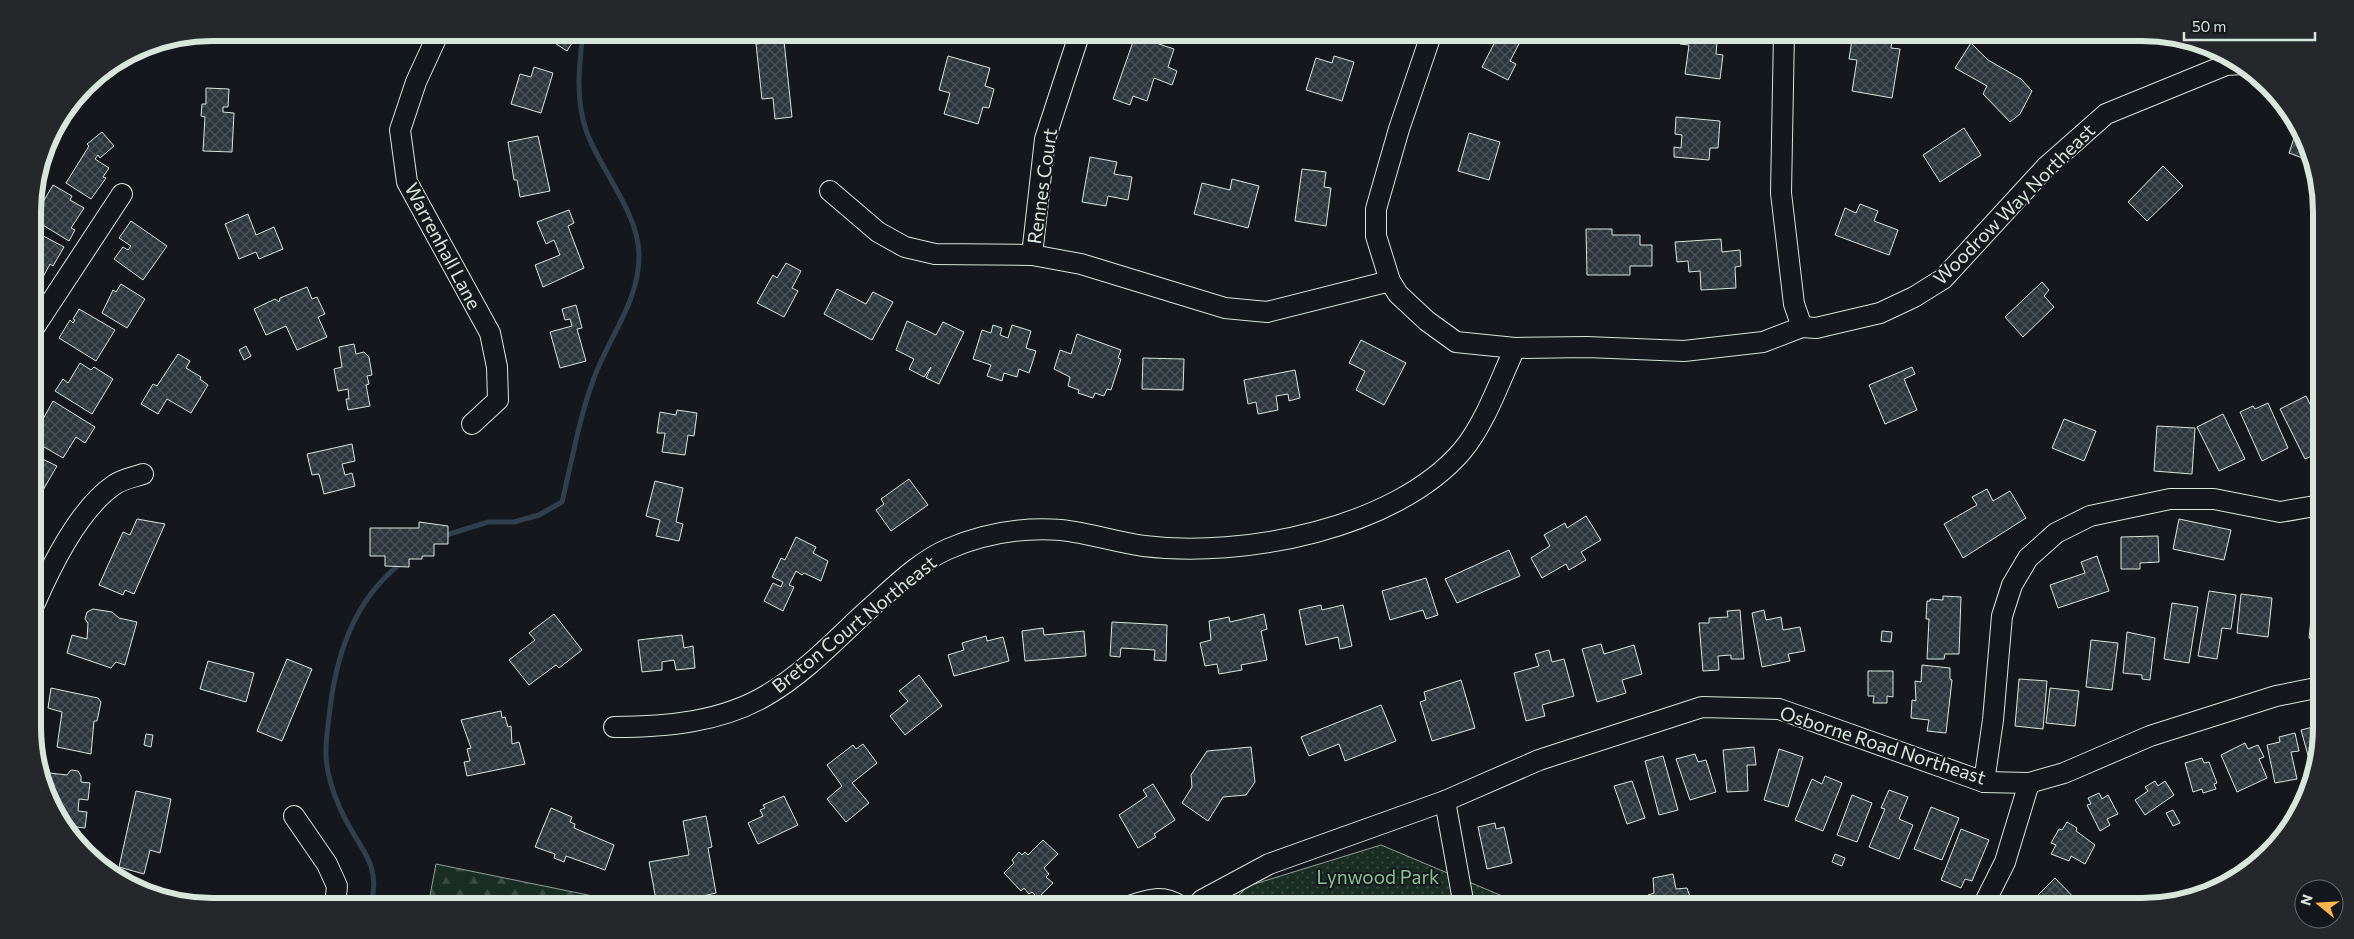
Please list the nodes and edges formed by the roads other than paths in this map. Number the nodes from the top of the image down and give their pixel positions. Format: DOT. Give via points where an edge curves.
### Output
graph roads {
  1 [pos="1429,41"];
  2 [pos="1784,41"];
  3 [pos="434,42"];
  4 [pos="1077,42"];
  5 [pos="2228,65"];
  6 [pos="830,191"];
  7 [pos="122,194"];
  8 [pos="1032,255"];
  9 [pos="1390,281"];
  10 [pos="42,316"];
  11 [pos="1802,327"];
  12 [pos="1515,348"];
  13 [pos="472,424"];
  14 [pos="143,474"];
  15 [pos="2313,506"];
  16 [pos="41,591"];
  17 [pos="2313,689"];
  18 [pos="614,727"];
  19 [pos="1984,782"];
  20 [pos="2029,783"];
  21 [pos="1445,801"];
  22 [pos="294,816"];
  23 [pos="1207,897"];
  24 [pos="1462,897"];
  25 [pos="1987,897"];
  26 [pos="336,898"];
  1 -- 9 [label="street" via="1376,209 1376,236"];
  2 -- 11 [label="street" via="1781,193 1794,304"];
  3 -- 13 [label="street, Warrenhall Lane" via="416,82 400,130 407,182 490,333 498,400"];
  4 -- 8 [label="street, Rennes Court" via="1045,139"];
  5 -- 11 [label="street, Woodrow Way Northeast" via="2106,114 2046,167 1943,279 1914,297 1880,313 1816,328"];
  6 -- 8 [label="street" via="878,232 905,248 934,254"];
  7 -- 10 [label="street"];
  8 -- 9 [label="street" via="1081,264 1225,308 1267,312"];
  9 -- 12 [label="street, Woodrow Way Northeast" via="1398,294 1427,321 1456,342"];
  11 -- 12 [label="street, Woodrow Way Northeast" via="1763,342 1684,351"];
  12 -- 18 [label="street, Breton Court Northeast" via="1464,450 1433,480 1402,500 1344,523 1274,542 1224,548 1186,550 1062,530 1024,530 988,535 945,550 917,569 791,679 766,696 734,710 703,718 653,726"];
  14 -- 16 [label="street" via="116,483 99,497 68,539"];
  15 -- 19 [label="street" via="2280,512 2214,499 2170,499 2090,516 2056,533 2028,558 2012,585 2002,616"];
  17 -- 20 [label="street, Osborne Road Northeast" via="2276,696 2150,736 2064,773"];
  19 -- 20 [label="street, Osborne Road Northeast"];
  19 -- 21 [label="street, Osborne Road Northeast" via="1778,709 1702,706 1539,760"];
  20 -- 25 [label="street" via="2005,862"];
  21 -- 23 [label="street, Osborne Road Northeast" via="1269,864"];
  21 -- 24 [label="street"];
  22 -- 26 [label="street" via="327,864 338,886"];
}
